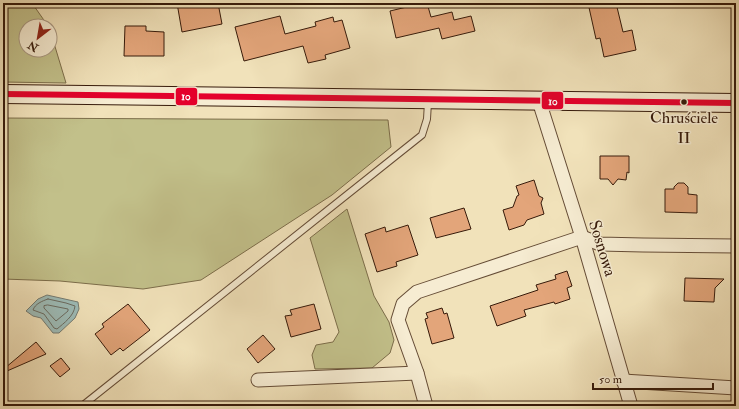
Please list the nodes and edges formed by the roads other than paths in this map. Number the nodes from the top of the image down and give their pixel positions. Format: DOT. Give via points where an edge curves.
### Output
graph roads {
  1 [pos="3,94"];
  2 [pos="428,100"];
  3 [pos="539,101"];
  4 [pos="736,103"];
  5 [pos="582,238"];
  6 [pos="736,246"];
  7 [pos="417,373"];
  8 [pos="258,380"];
  9 [pos="624,381"];
  10 [pos="736,388"];
  11 [pos="82,406"];
  12 [pos="426,406"];
  13 [pos="631,406"];
  1 -- 2 [label="street"];
  2 -- 3 [label="street"];
  2 -- 11 [label="lane" via="427,119 422,135"];
  3 -- 4 [label="street"];
  3 -- 5 [label="street, Sosnowa"];
  5 -- 6 [label="street" via="600,244"];
  5 -- 7 [label="street" via="417,292 403,304 398,320"];
  5 -- 9 [label="street, Sosnowa"];
  7 -- 8 [label="street"];
  7 -- 12 [label="street"];
  9 -- 10 [label="street"];
  9 -- 13 [label="street, Sosnowa"];
}
